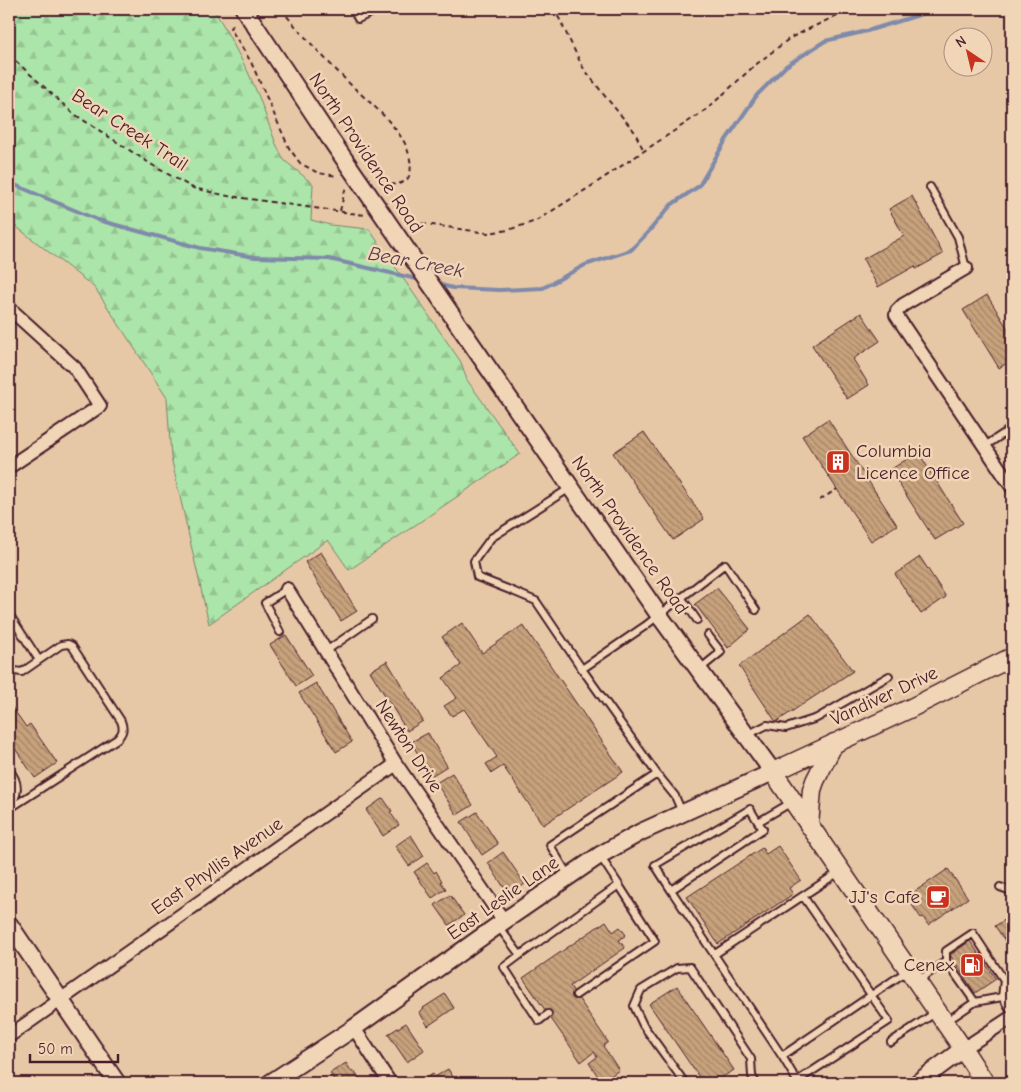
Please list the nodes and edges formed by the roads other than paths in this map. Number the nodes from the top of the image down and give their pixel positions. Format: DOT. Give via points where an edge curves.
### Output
graph roads {
  1 [pos="244,9"];
  2 [pos="353,9"];
  3 [pos="379,9"];
  4 [pos="930,187"];
  5 [pos="966,268"];
  6 [pos="9,308"];
  7 [pos="1012,428"];
  8 [pos="985,446"];
  9 [pos="9,468"];
  10 [pos="1012,487"];
  11 [pos="570,488"];
  12 [pos="287,589"];
  13 [pos="680,597"];
  14 [pos="756,610"];
  15 [pos="9,614"];
  16 [pos="659,614"];
  17 [pos="372,619"];
  18 [pos="697,620"];
  19 [pos="280,632"];
  20 [pos="708,635"];
  21 [pos="326,651"];
  22 [pos="1012,657"];
  23 [pos="39,660"];
  24 [pos="9,663"];
  25 [pos="582,670"];
  26 [pos="699,670"];
  27 [pos="889,676"];
  28 [pos="1012,696"];
  29 [pos="1012,701"];
  30 [pos="746,735"];
  31 [pos="834,743"];
  32 [pos="396,764"];
  33 [pos="9,770"];
  34 [pos="773,772"];
  35 [pos="657,774"];
  36 [pos="793,801"];
  37 [pos="9,808"];
  38 [pos="683,813"];
  39 [pos="758,822"];
  40 [pos="809,825"];
  41 [pos="600,855"];
  42 [pos="841,871"];
  43 [pos="569,877"];
  44 [pos="619,884"];
  45 [pos="1000,888"];
  46 [pos="671,890"];
  47 [pos="1012,893"];
  48 [pos="803,896"];
  49 [pos="501,923"];
  50 [pos="9,924"];
  51 [pos="715,954"];
  52 [pos="520,956"];
  53 [pos="946,960"];
  54 [pos="1012,975"];
  55 [pos="913,976"];
  56 [pos="1004,980"];
  57 [pos="1012,990"];
  58 [pos="576,995"];
  59 [pos="871,996"];
  60 [pos="1002,997"];
  61 [pos="60,1000"];
  62 [pos="975,1002"];
  63 [pos="1012,1012"];
  64 [pos="548,1014"];
  65 [pos="941,1017"];
  66 [pos="1012,1017"];
  67 [pos="354,1028"];
  68 [pos="9,1036"];
  69 [pos="891,1042"];
  70 [pos="963,1049"];
  71 [pos="782,1056"];
  72 [pos="798,1082"];
  73 [pos="921,1082"];
  74 [pos="117,1083"];
  75 [pos="270,1083"];
  76 [pos="390,1083"];
  77 [pos="685,1083"];
  78 [pos="756,1083"];
  79 [pos="985,1083"];
  1 -- 11 [label="street, North Providence Road, bridge"];
  2 -- 3 [label="lane" via="358,19"];
  4 -- 5 [label="lane" via="958,237"];
  5 -- 8 [label="street" via="902,305 896,315"];
  6 -- 9 [label="street" via="75,368 100,406"];
  7 -- 8 [label="lane"];
  8 -- 10 [label="street"];
  11 -- 16 [label="street, North Providence Road"];
  11 -- 25 [label="lane" via="491,538 474,561 476,577 536,601"];
  12 -- 19 [label="lane" via="265,603"];
  12 -- 21 [label="street, Newton Drive"];
  13 -- 14 [label="lane" via="725,564"];
  13 -- 16 [label="lane"];
  13 -- 18 [label="lane"];
  15 -- 23 [label="lane"];
  16 -- 25 [label="lane"];
  16 -- 26 [label="street, North Providence Road"];
  17 -- 21 [label="lane"];
  20 -- 26 [label="lane" via="721,652"];
  21 -- 32 [label="street, Newton Drive"];
  22 -- 31 [label="main road, Vandiver Drive"];
  23 -- 24 [label="lane" via="22,672 14,671"];
  23 -- 37 [label="lane" via="61,645 72,646 124,728 117,739"];
  25 -- 35 [label="lane"];
  26 -- 30 [label="street, North Providence Road"];
  27 -- 30 [label="lane" via="817,718 786,728 767,725"];
  28 -- 29 [label="lane"];
  30 -- 34 [label="street, North Providence Road"];
  31 -- 34 [label="main road, Vandiver Drive"];
  31 -- 40 [label="main road" via="814,781"];
  32 -- 49 [label="street, Newton Drive"];
  32 -- 61 [label="street, East Phyllis Avenue"];
  33 -- 37 [label="lane" via="17,783 17,790"];
  34 -- 36 [label="main road, North Providence Road"];
  34 -- 38 [label="street, East Leslie Lane"];
  35 -- 38 [label="lane" via="675,796"];
  35 -- 43 [label="lane" via="550,845"];
  36 -- 39 [label="lane"];
  36 -- 40 [label="main road, North Providence Road"];
  38 -- 41 [label="street, East Leslie Lane"];
  39 -- 46 [label="lane" via="763,829"];
  39 -- 46 [label="lane" via="750,809 655,864"];
  40 -- 42 [label="main road, North Providence Road"];
  41 -- 43 [label="street, East Leslie Lane"];
  41 -- 44 [label="lane"];
  42 -- 48 [label="lane"];
  42 -- 55 [label="main road, North Providence Road"];
  43 -- 49 [label="street, East Leslie Lane"];
  44 -- 52 [label="lane"];
  44 -- 58 [label="lane" via="655,940"];
  45 -- 47 [label="lane"];
  46 -- 51 [label="lane"];
  48 -- 51 [label="lane"];
  48 -- 59 [label="lane"];
  49 -- 52 [label="lane"];
  49 -- 67 [label="street, East Leslie Lane"];
  50 -- 61 [label="street"];
  51 -- 71 [label="lane"];
  52 -- 64 [label="lane" via="504,967 538,1021"];
  53 -- 55 [label="lane"];
  53 -- 56 [label="lane" via="946,951 973,933 990,964"];
  53 -- 62 [label="lane" via="955,967"];
  54 -- 56 [label="lane"];
  55 -- 59 [label="lane"];
  55 -- 65 [label="main road, North Providence Road"];
  56 -- 60 [label="lane"];
  57 -- 60 [label="lane"];
  59 -- 71 [label="lane"];
  59 -- 72 [label="lane" via="889,1021"];
  60 -- 62 [label="lane"];
  60 -- 63 [label="lane"];
  61 -- 68 [label="street, East Phyllis Avenue"];
  61 -- 74 [label="street"];
  62 -- 65 [label="lane"];
  65 -- 69 [label="lane"];
  65 -- 70 [label="main road, North Providence Road"];
  66 -- 70 [label="street"];
  67 -- 75 [label="street, East Leslie Lane"];
  67 -- 76 [label="street"];
  70 -- 73 [label="street"];
  70 -- 79 [label="main road, North Providence Road"];
  71 -- 72 [label="lane"];
  77 -- 78 [label="lane" via="643,1025 634,1006 641,990 677,968 690,967 751,1059"];
}
